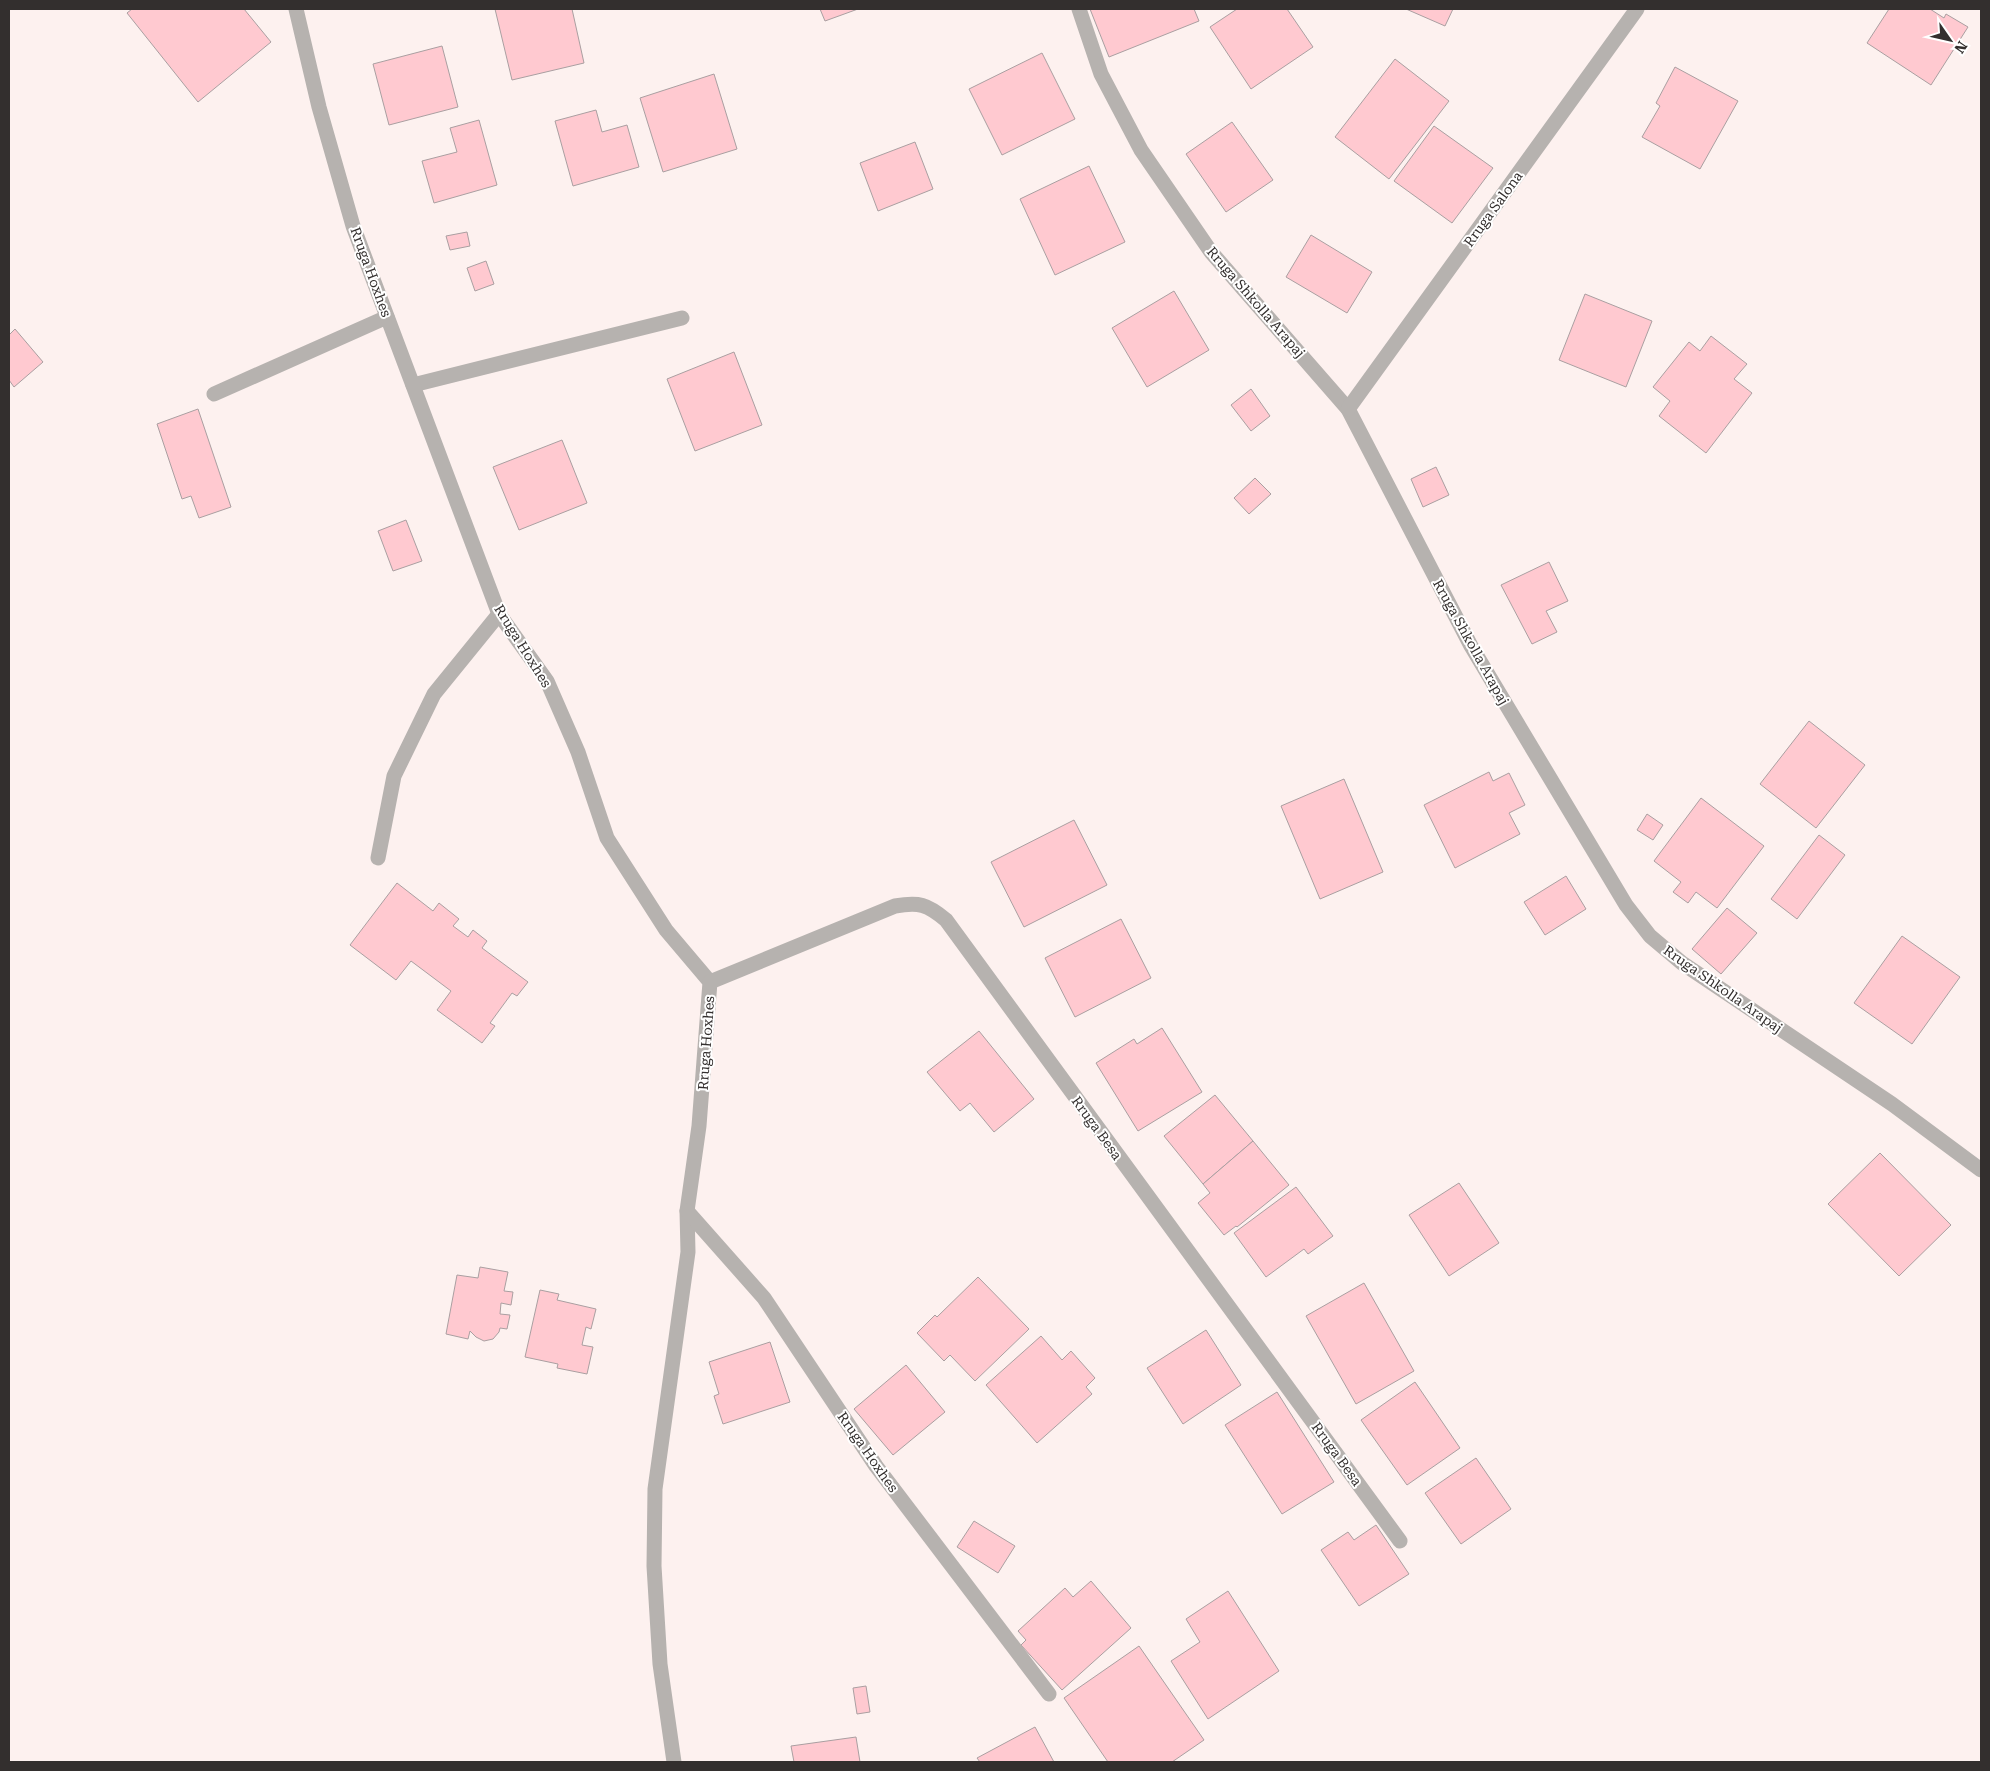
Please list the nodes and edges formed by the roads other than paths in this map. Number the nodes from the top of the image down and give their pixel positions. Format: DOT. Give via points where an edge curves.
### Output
graph roads {
  1 [pos="296,9"];
  2 [pos="1079,9"];
  3 [pos="1637,9"];
  4 [pos="387,317"];
  5 [pos="682,318"];
  6 [pos="413,385"];
  7 [pos="214,394"];
  8 [pos="1348,409"];
  9 [pos="499,614"];
  10 [pos="378,858"];
  11 [pos="710,982"];
  12 [pos="1981,1170"];
  13 [pos="687,1211"];
  14 [pos="1400,1541"];
  15 [pos="1049,1694"];
  16 [pos="674,1762"];
  1 -- 4 [label="street, Rruga Hoxhes" via="319,107 354,226"];
  2 -- 8 [label="street, Rruga Shkolla Arapaj" via="1101,74 1141,150 1211,252"];
  3 -- 8 [label="street, Rruga Salona"];
  4 -- 6 [label="street, Rruga Hoxhes"];
  4 -- 7 [label="street"];
  5 -- 6 [label="street"];
  6 -- 9 [label="street, Rruga Hoxhes"];
  8 -- 12 [label="street, Rruga Shkolla Arapaj" via="1471,646 1626,905 1650,936 1682,963 1892,1104"];
  9 -- 10 [label="street" via="434,694 394,776"];
  9 -- 11 [label="street, Rruga Hoxhes" via="548,681 578,752 607,838 666,930"];
  11 -- 13 [label="street, Rruga Hoxhes" via="699,1126"];
  11 -- 14 [label="street, Rruga Besa" via="895,906 914,903 931,908 946,920"];
  13 -- 15 [label="street, Rruga Hoxhes" via="764,1298 876,1466"];
  13 -- 16 [label="street, Rruga Hoxhes" via="688,1252 655,1489 654,1566 660,1654"];
}
